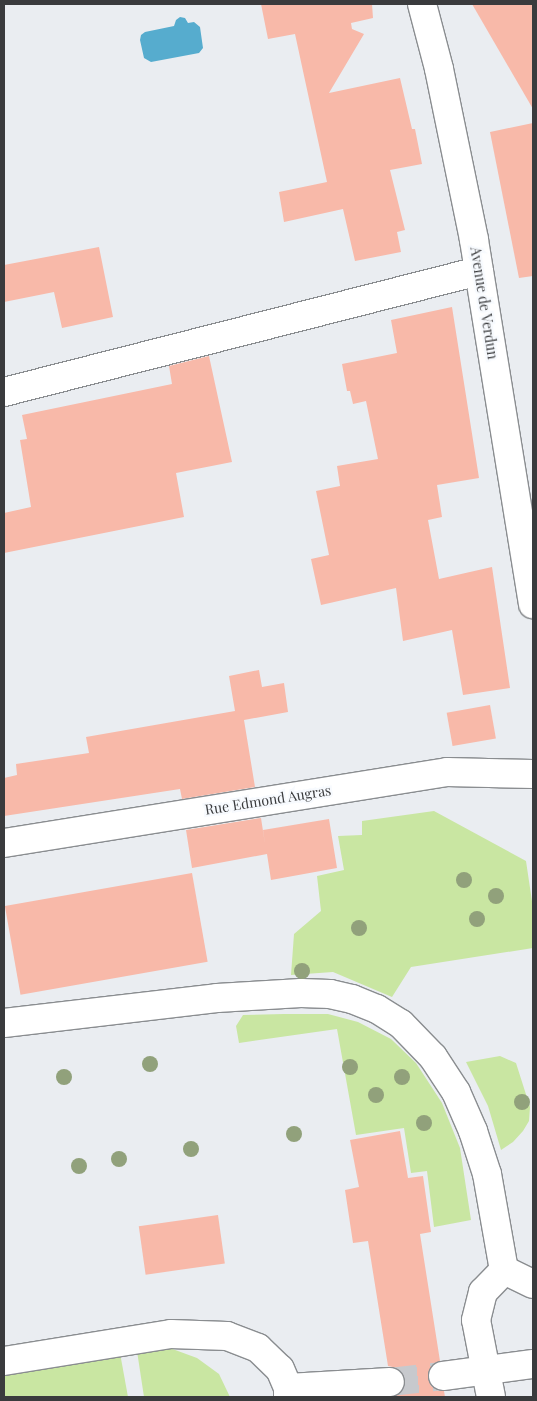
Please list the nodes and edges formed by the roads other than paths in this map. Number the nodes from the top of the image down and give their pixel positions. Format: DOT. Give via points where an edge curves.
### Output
graph roads {
  1 [pos="422,4"];
  2 [pos="479,271"];
  3 [pos="4,392"];
  4 [pos="533,604"];
  5 [pos="533,774"];
  6 [pos="4,842"];
  7 [pos="4,1024"];
  8 [pos="504,1270"];
  9 [pos="533,1284"];
  10 [pos="4,1361"];
  11 [pos="533,1364"];
  12 [pos="485,1371"];
  13 [pos="443,1376"];
  14 [pos="390,1382"];
  15 [pos="288,1393"];
  16 [pos="491,1397"];
  1 -- 2 [label="main road, Avenue de Verdun" via="439,69"];
  2 -- 3 [label="main road"];
  2 -- 4 [label="main road, Avenue de Verdun"];
  5 -- 6 [label="main road, Rue Edmond Augras" via="447,772"];
  7 -- 8 [label="main road" via="217,998 300,993 337,995 377,1009 401,1024 433,1057 456,1092 487,1174"];
  8 -- 9 [label="main road"];
  8 -- 12 [label="main road" via="483,1292 476,1320"];
  10 -- 15 [label="main road" via="171,1334 227,1336 258,1348 280,1369"];
  11 -- 12 [label="main road"];
  12 -- 13 [label="main road"];
  12 -- 16 [label="main road"];
  14 -- 15 [label="main road"];
}
